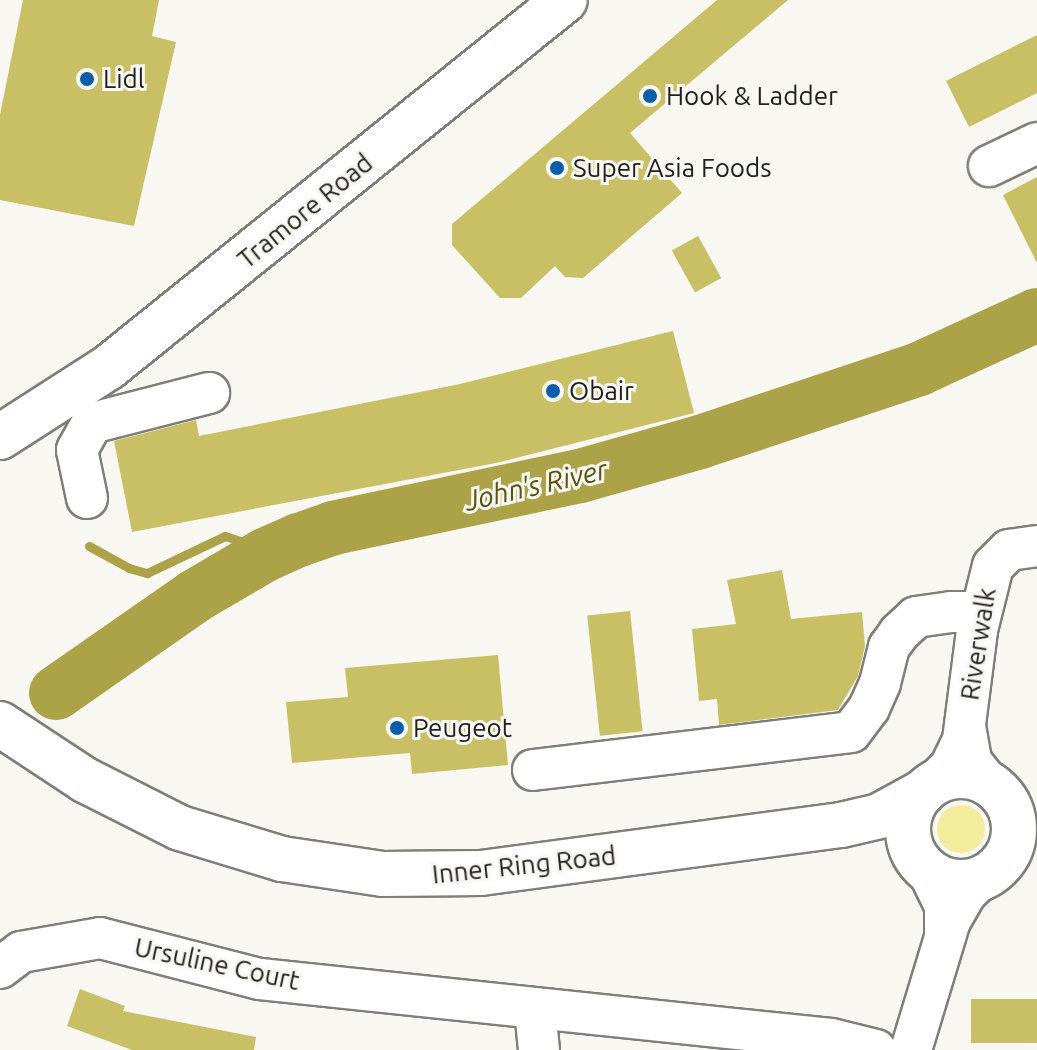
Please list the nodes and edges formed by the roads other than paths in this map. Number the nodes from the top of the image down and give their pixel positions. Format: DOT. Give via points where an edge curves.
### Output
graph roads {
  1 [pos="565,0"];
  2 [pos="1037,143"];
  3 [pos="989,166"];
  4 [pos="209,393"];
  5 [pos="39,415"];
  6 [pos="0,437"];
  7 [pos="0,460"];
  8 [pos="87,498"];
  9 [pos="1037,546"];
  10 [pos="980,612"];
  11 [pos="7,726"];
  12 [pos="965,726"];
  13 [pos="533,770"];
  14 [pos="928,788"];
  15 [pos="1011,806"];
  16 [pos="841,825"];
  17 [pos="1037,856"];
  18 [pos="923,866"];
  19 [pos="987,876"];
  20 [pos="945,936"];
  21 [pos="0,968"];
  22 [pos="535,1010"];
  23 [pos="539,1050"];
  24 [pos="876,1050"];
  25 [pos="911,1050"];
  1 -- 5 [label="main road, Tramore Road" via="109,367"];
  2 -- 3 [label="street"];
  4 -- 8 [label="street" via="92,423 77,450"];
  5 -- 6 [label="main road, Tramore Road"];
  5 -- 7 [label="main road, Tramore Road"];
  9 -- 10 [label="street, Riverwalk" via="1009,550 993,566"];
  10 -- 12 [label="street, Riverwalk"];
  10 -- 13 [label="street" via="916,617 889,647 869,708 851,732"];
  11 -- 16 [label="main road, Inner Ring Road" via="116,798 180,828 282,859 383,874 496,871"];
  12 -- 14 [label="street" via="955,758"];
  12 -- 15 [label="street" via="971,761"];
  14 -- 15 [label="main road" via="963,776"];
  14 -- 16 [label="main road, Inner Ring Road" via="879,816"];
  14 -- 18 [label="main road" via="909,818 908,833"];
  15 -- 19 [label="main road" via="1013,840 1002,864"];
  16 -- 18 [label="main road, Inner Ring Road" via="888,839"];
  17 -- 19 [label="main road"];
  18 -- 19 [label="main road" via="955,882"];
  18 -- 20 [label="street" via="945,906"];
  19 -- 20 [label="street" via="961,900"];
  20 -- 25 [label="street"];
  21 -- 22 [label="street, Ursuline Court" via="21,952 100,938 260,979"];
  22 -- 23 [label="street"];
  22 -- 24 [label="street, Ursuline Court" via="831,1039"];
}
